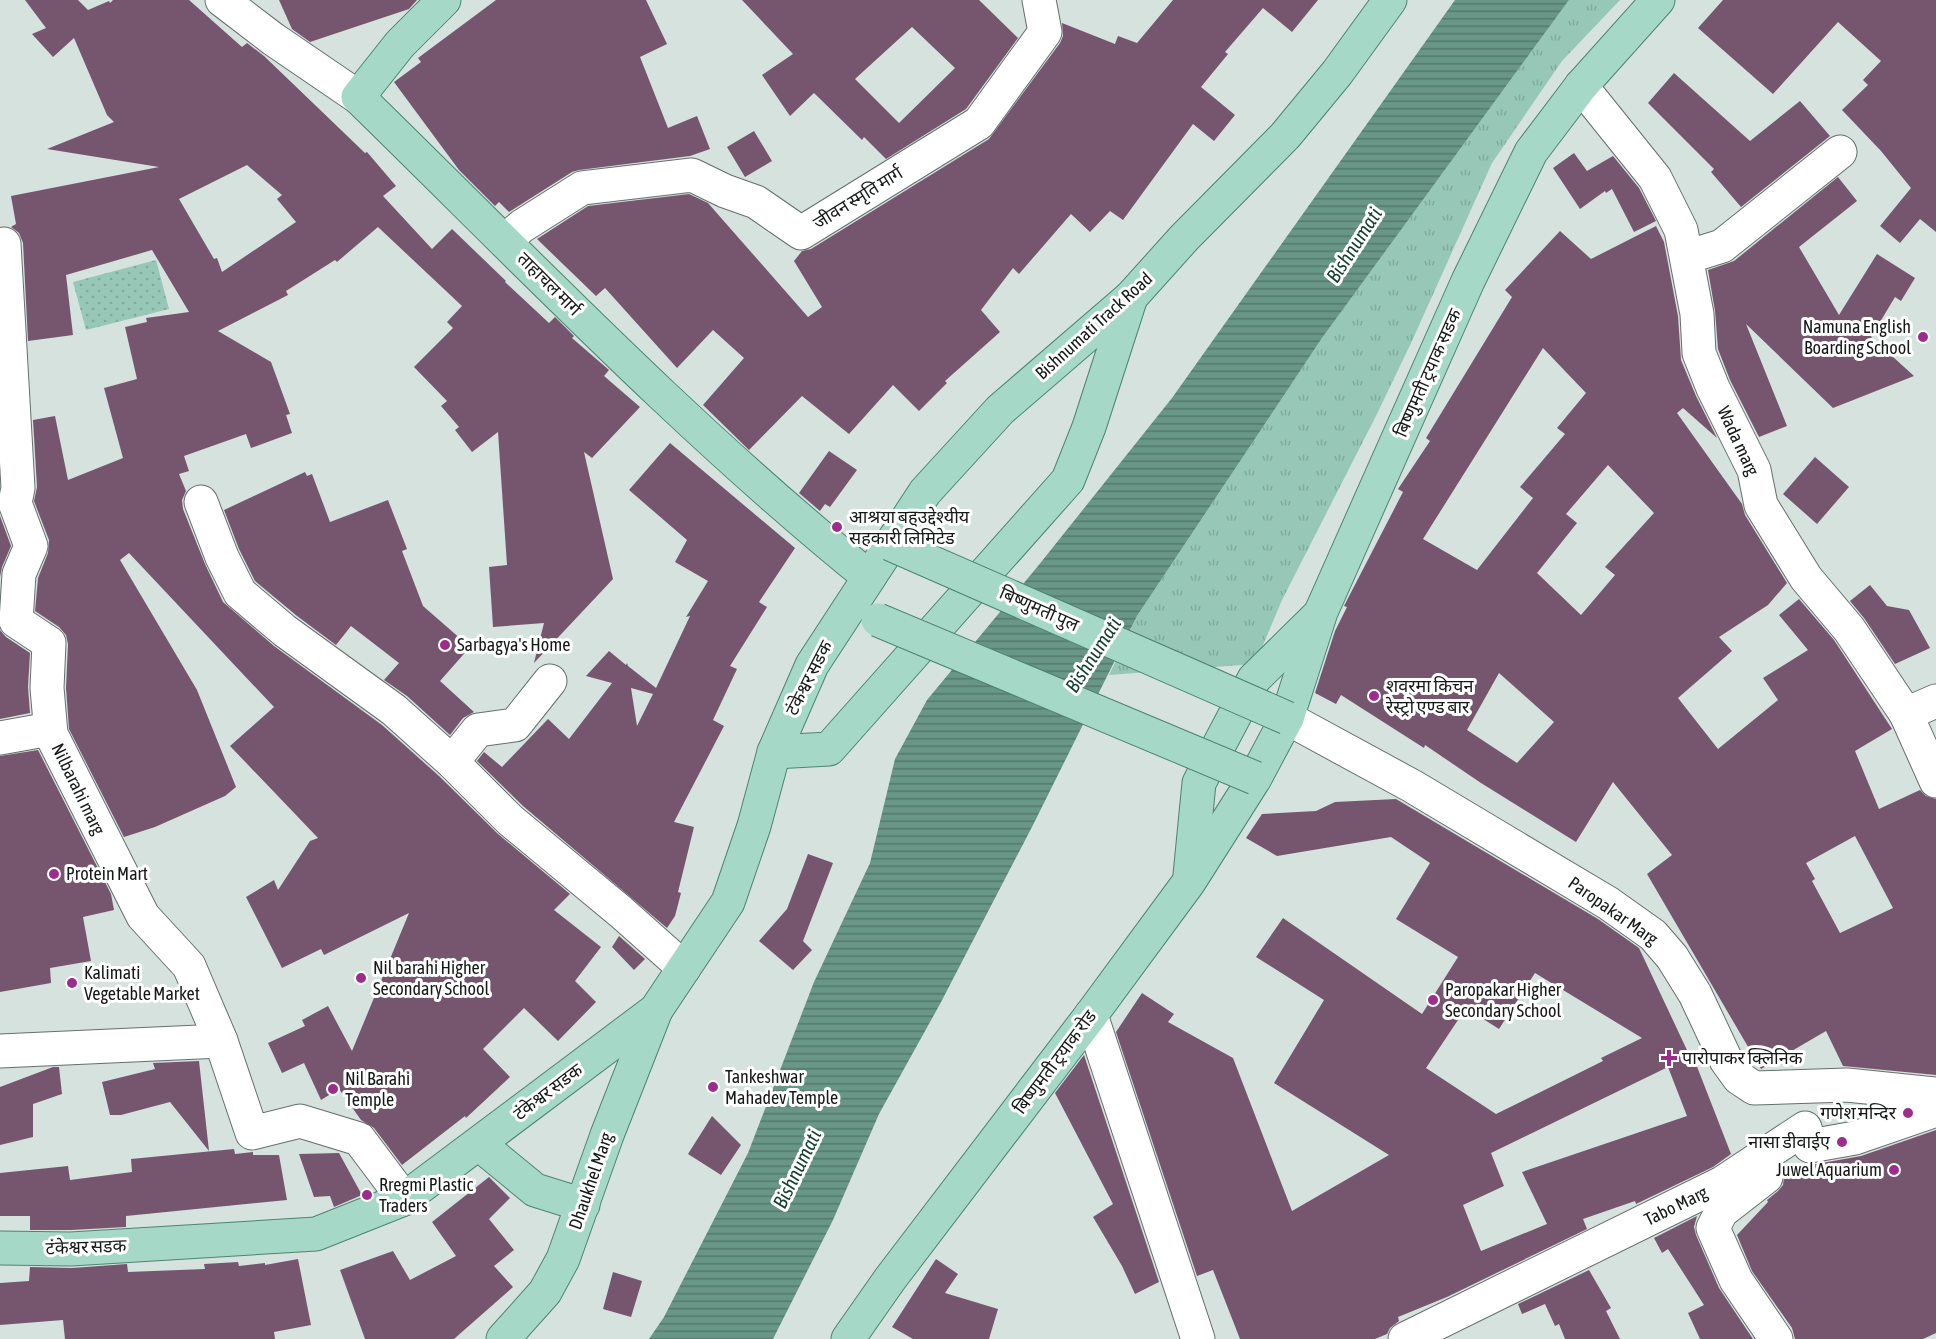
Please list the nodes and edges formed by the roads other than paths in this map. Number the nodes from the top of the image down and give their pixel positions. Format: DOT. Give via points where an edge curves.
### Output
graph roads {
  1 [pos="222,0"];
  2 [pos="444,0"];
  3 [pos="1039,0"];
  4 [pos="1390,0"];
  5 [pos="1658,0"];
  6 [pos="1581,86"];
  7 [pos="358,97"];
  8 [pos="1840,152"];
  9 [pos="505,241"];
  10 [pos="4,244"];
  11 [pos="1687,257"];
  12 [pos="1131,297"];
  13 [pos="201,502"];
  14 [pos="890,544"];
  15 [pos="866,600"];
  16 [pos="1321,612"];
  17 [pos="550,681"];
  18 [pos="1936,701"];
  19 [pos="1905,714"];
  20 [pos="1287,718"];
  21 [pos="50,729"];
  22 [pos="0,738"];
  23 [pos="774,752"];
  24 [pos="452,762"];
  25 [pos="1255,778"];
  26 [pos="1936,782"];
  27 [pos="1189,882"];
  28 [pos="684,968"];
  29 [pos="656,1010"];
  30 [pos="1091,1015"];
  31 [pos="221,1041"];
  32 [pos="0,1051"];
  33 [pos="1936,1094"];
  34 [pos="1936,1108"];
  35 [pos="479,1144"];
  36 [pos="1810,1146"];
  37 [pos="404,1199"];
  38 [pos="583,1205"];
  39 [pos="0,1248"];
  40 [pos="503,1339"];
  41 [pos="848,1339"];
  42 [pos="1198,1339"];
  43 [pos="1405,1339"];
  44 [pos="1776,1339"];
  1 -- 7 [label="street, ताहाचल मार्ग"];
  2 -- 7 [label="main road" via="400,44"];
  3 -- 9 [label="street, जीवन स्मृति मार्ग" via="1045,32 979,123 801,233 756,202 692,175 582,188"];
  4 -- 12 [label="main road, Bishnumati Track Road" via="1285,136"];
  5 -- 6 [label="main road, बिष्णुमती ट्रयाक सडक"];
  6 -- 11 [label="street, Wada marg" via="1655,178 1681,230"];
  6 -- 16 [label="main road, बिष्णुमती ट्रयाक सडक" via="1531,152 1468,281"];
  7 -- 9 [label="main road, ताहाचल मार्ग"];
  8 -- 11 [label="street" via="1722,246"];
  9 -- 15 [label="main road, ताहाचल मार्ग" via="665,399 800,521"];
  10 -- 21 [label="street, Nilbarahi marg" via="18,488 15,503 31,546 20,574 16,621 49,643"];
  11 -- 19 [label="street, Wada marg" via="1699,353 1754,470 1761,505 1806,578 1849,629"];
  12 -- 14 [label="main road, Bishnumati Track Road" via="1000,410 925,492"];
  12 -- 23 [label="main road" via="1068,480 829,749"];
  13 -- 24 [label="street" via="240,593 285,631 394,710"];
  14 -- 15 [label="main road, Bishnumati Track Road"];
  14 -- 20 [label="main road, बिष्णुमती पुल, bridge"];
  15 -- 23 [label="main road, टंकेश्वर सडक" via="812,665"];
  15 -- 25 [label="main road, bridge"];
  16 -- 20 [label="main road, बिष्णुमती ट्रयाक सडक"];
  16 -- 27 [label="main road" via="1254,680 1199,783"];
  17 -- 24 [label="street" via="515,724 478,729"];
  18 -- 19 [label="street"];
  19 -- 26 [label="street, Wada marg"];
  20 -- 25 [label="main road, बिष्णुमती ट्रयाक सडक"];
  20 -- 33 [label="street, Paropakar Marg" via="1412,786 1608,903 1653,935 1695,994 1726,1060 1754,1088 1847,1085"];
  21 -- 22 [label="street"];
  21 -- 31 [label="street, Nilbarahi marg" via="143,916 189,966"];
  23 -- 28 [label="main road, टंकेश्वर सडक" via="728,902"];
  24 -- 28 [label="street" via="510,820"];
  25 -- 27 [label="main road, बिष्णुमती ट्रयाक रोड"];
  27 -- 30 [label="main road, बिष्णुमती ट्रयाक रोड"];
  28 -- 29 [label="main road, टंकेश्वर सडक"];
  29 -- 35 [label="main road, टंकेश्वर सडक"];
  29 -- 38 [label="main road, Dhaukhel Marg"];
  30 -- 41 [label="main road, बिष्णुमती ट्रयाक रोड"];
  30 -- 42 [label="street"];
  31 -- 32 [label="street"];
  31 -- 37 [label="street, Nilbarahi marg" via="252,1132 300,1121 359,1139"];
  34 -- 36 [label="street" via="1855,1138"];
  35 -- 37 [label="main road, टंकेश्वर सडक"];
  35 -- 38 [label="main road" via="535,1190"];
  36 -- 43 [label="street, Tabo Marg" via="1805,1128 1722,1183"];
  36 -- 44 [label="street" via="1721,1212 1713,1228 1736,1280"];
  37 -- 39 [label="main road, टंकेश्वर सडक" via="316,1234 71,1249"];
  38 -- 40 [label="main road, Dhaukhel Marg" via="563,1259 545,1292"];
}
